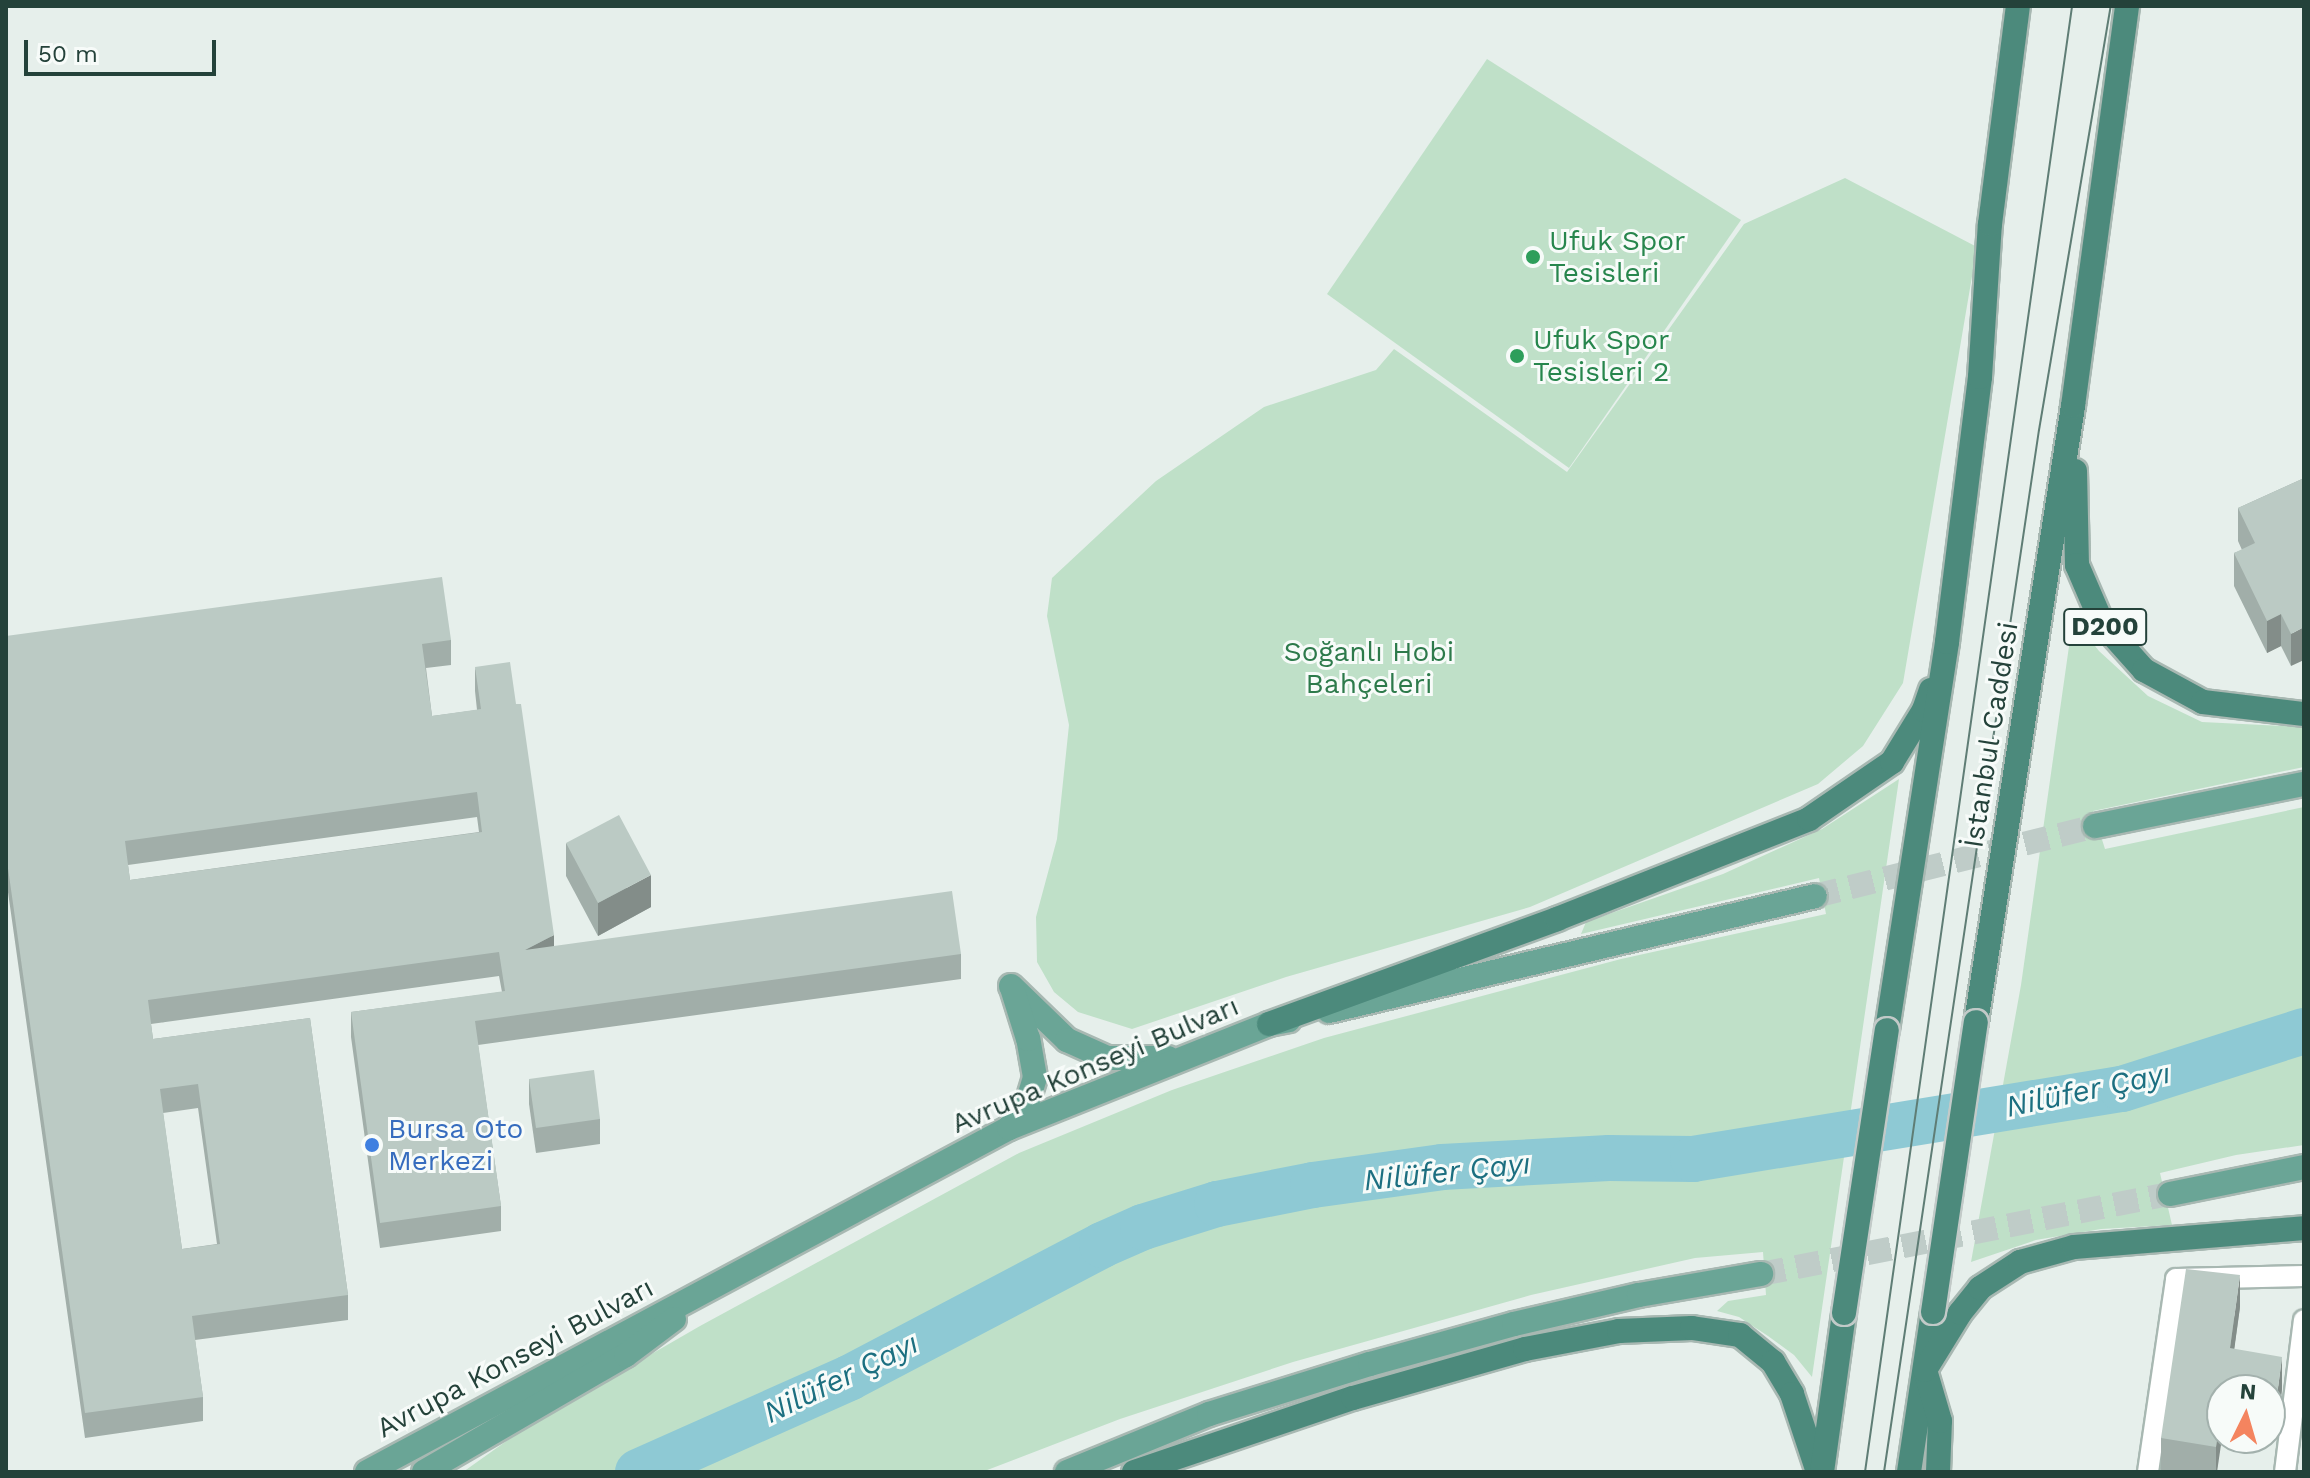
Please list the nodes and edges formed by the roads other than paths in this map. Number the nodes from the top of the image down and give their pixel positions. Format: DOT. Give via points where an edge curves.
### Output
graph roads {
  1 [pos="2018,6"];
  2 [pos="2127,6"];
  3 [pos="2073,406"];
  4 [pos="1947,642"];
  5 [pos="2304,714"];
  6 [pos="2304,784"];
  7 [pos="2095,826"];
  8 [pos="1815,896"];
  9 [pos="1269,1024"];
  10 [pos="1182,1058"];
  11 [pos="1009,1128"];
  12 [pos="2304,1167"];
  13 [pos="2170,1194"];
  14 [pos="2304,1228"];
  15 [pos="744,1268"];
  16 [pos="1761,1274"];
  17 [pos="2304,1276"];
  18 [pos="2304,1320"];
  19 [pos="1925,1370"];
  20 [pos="367,1472"];
  21 [pos="424,1472"];
  22 [pos="1067,1472"];
  23 [pos="1134,1472"];
  24 [pos="1820,1472"];
  25 [pos="1909,1472"];
  26 [pos="1938,1472"];
  27 [pos="2148,1472"];
  28 [pos="2285,1472"];
  1 -- 4 [label="highway, İstanbul Caddesi"];
  2 -- 3 [label="highway, İstanbul Caddesi"];
  3 -- 5 [label="highway, D200" via="2077,565 2102,623 2144,670 2203,702"];
  3 -- 19 [label="highway, İstanbul Caddesi, bridge"];
  4 -- 9 [label="highway" via="1924,710 1892,762 1809,819 1557,919"];
  4 -- 24 [label="highway, İstanbul Caddesi, bridge"];
  6 -- 7 [label="main road"];
  8 -- 9 [label="main road, Avrupa Konseyi Bulvarı"];
  9 -- 10 [label="main road, Avrupa Konseyi Bulvarı"];
  10 -- 11 [label="main road, Avrupa Konseyi Bulvarı"];
  10 -- 11 [label="main road" via="1107,1058 1067,1040 1011,986 1035,1077 1026,1107"];
  11 -- 15 [label="main road, Avrupa Konseyi Bulvarı"];
  12 -- 13 [label="main road"];
  14 -- 19 [label="highway" via="2074,1247 2033,1258 1980,1288"];
  15 -- 20 [label="main road, Avrupa Konseyi Bulvarı"];
  15 -- 21 [label="main road" via="626,1355"];
  16 -- 22 [label="main road" via="1639,1295 1370,1364 1209,1414"];
  17 -- 27 [label="street" via="2176,1279"];
  18 -- 28 [label="street"];
  19 -- 25 [label="highway, İstanbul Caddesi"];
  19 -- 26 [label="highway" via="1940,1421"];
  23 -- 24 [label="highway" via="1353,1398 1525,1349 1619,1331 1692,1328 1740,1335 1773,1362 1792,1394"];
}
